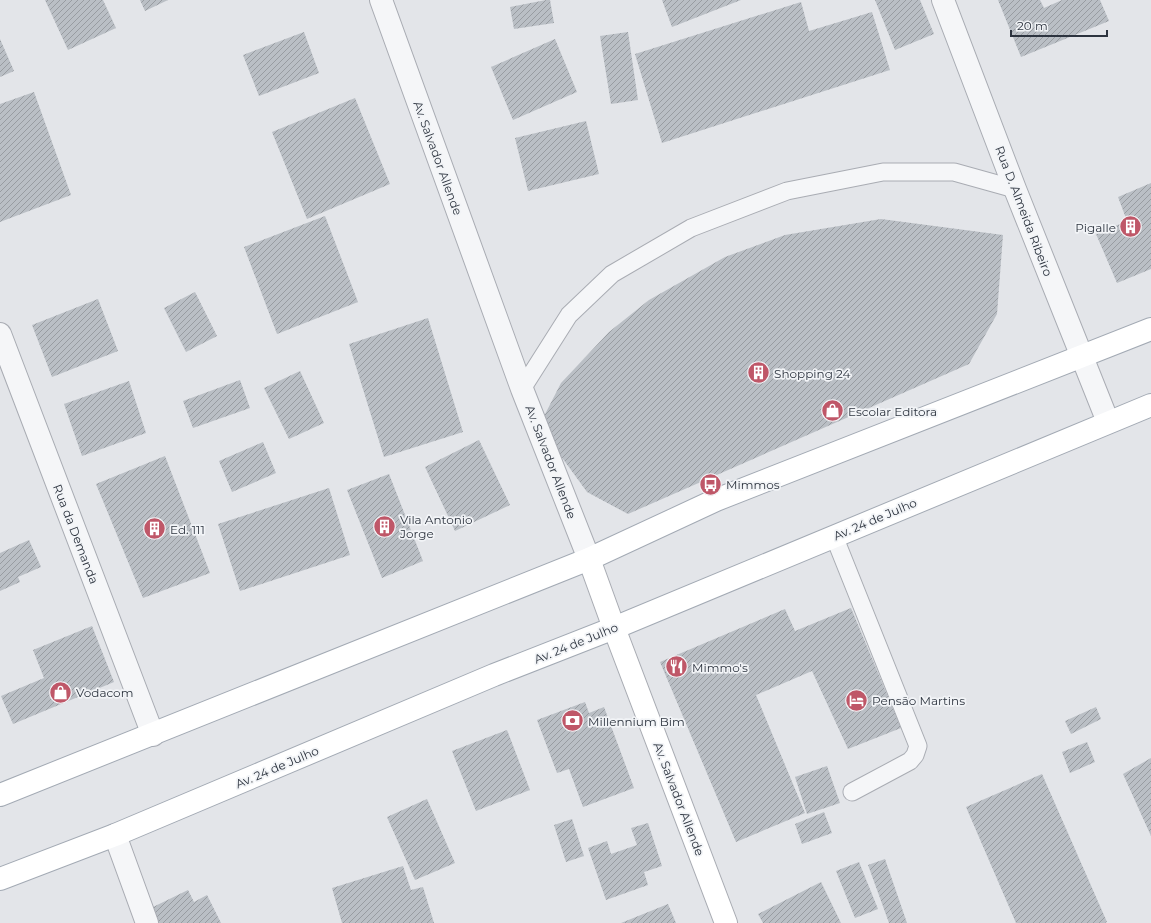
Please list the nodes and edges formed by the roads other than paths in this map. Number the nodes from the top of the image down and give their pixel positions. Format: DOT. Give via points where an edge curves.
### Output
graph roads {
  1 [pos="381,0"];
  2 [pos="943,0"];
  3 [pos="1015,189"];
  4 [pos="1151,329"];
  5 [pos="0,334"];
  6 [pos="1082,357"];
  7 [pos="522,389"];
  8 [pos="1151,405"];
  9 [pos="1108,422"];
  10 [pos="834,536"];
  11 [pos="589,559"];
  12 [pos="614,628"];
  13 [pos="153,735"];
  14 [pos="852,792"];
  15 [pos="0,795"];
  16 [pos="115,835"];
  17 [pos="0,879"];
  18 [pos="147,923"];
  19 [pos="726,923"];
  1 -- 7 [label="street, Av. Salvador Allende"];
  2 -- 3 [label="street, Rua D. Almeida Ribeiro"];
  3 -- 6 [label="street, Rua D. Almeida Ribeiro"];
  3 -- 7 [label="lane" via="954,172 883,172 787,191 691,228 612,274 569,316"];
  4 -- 6 [label="main road"];
  5 -- 13 [label="street, Rua da Demanda"];
  6 -- 9 [label="street, Rua D. Almeida Ribeiro"];
  6 -- 11 [label="main road" via="716,500"];
  7 -- 11 [label="street, Av. Salvador Allende"];
  8 -- 9 [label="main road, Av. 24 de Julho"];
  9 -- 10 [label="main road, Av. 24 de Julho"];
  10 -- 12 [label="main road, Av. 24 de Julho"];
  10 -- 14 [label="lane" via="918,746 910,761"];
  11 -- 12 [label="main road, Av. Salvador Allende"];
  11 -- 13 [label="main road"];
  12 -- 16 [label="main road, Av. 24 de Julho" via="494,675"];
  12 -- 19 [label="main road, Av. Salvador Allende"];
  13 -- 15 [label="main road"];
  16 -- 17 [label="main road, Av. 24 de Julho"];
  16 -- 18 [label="street"];
}
